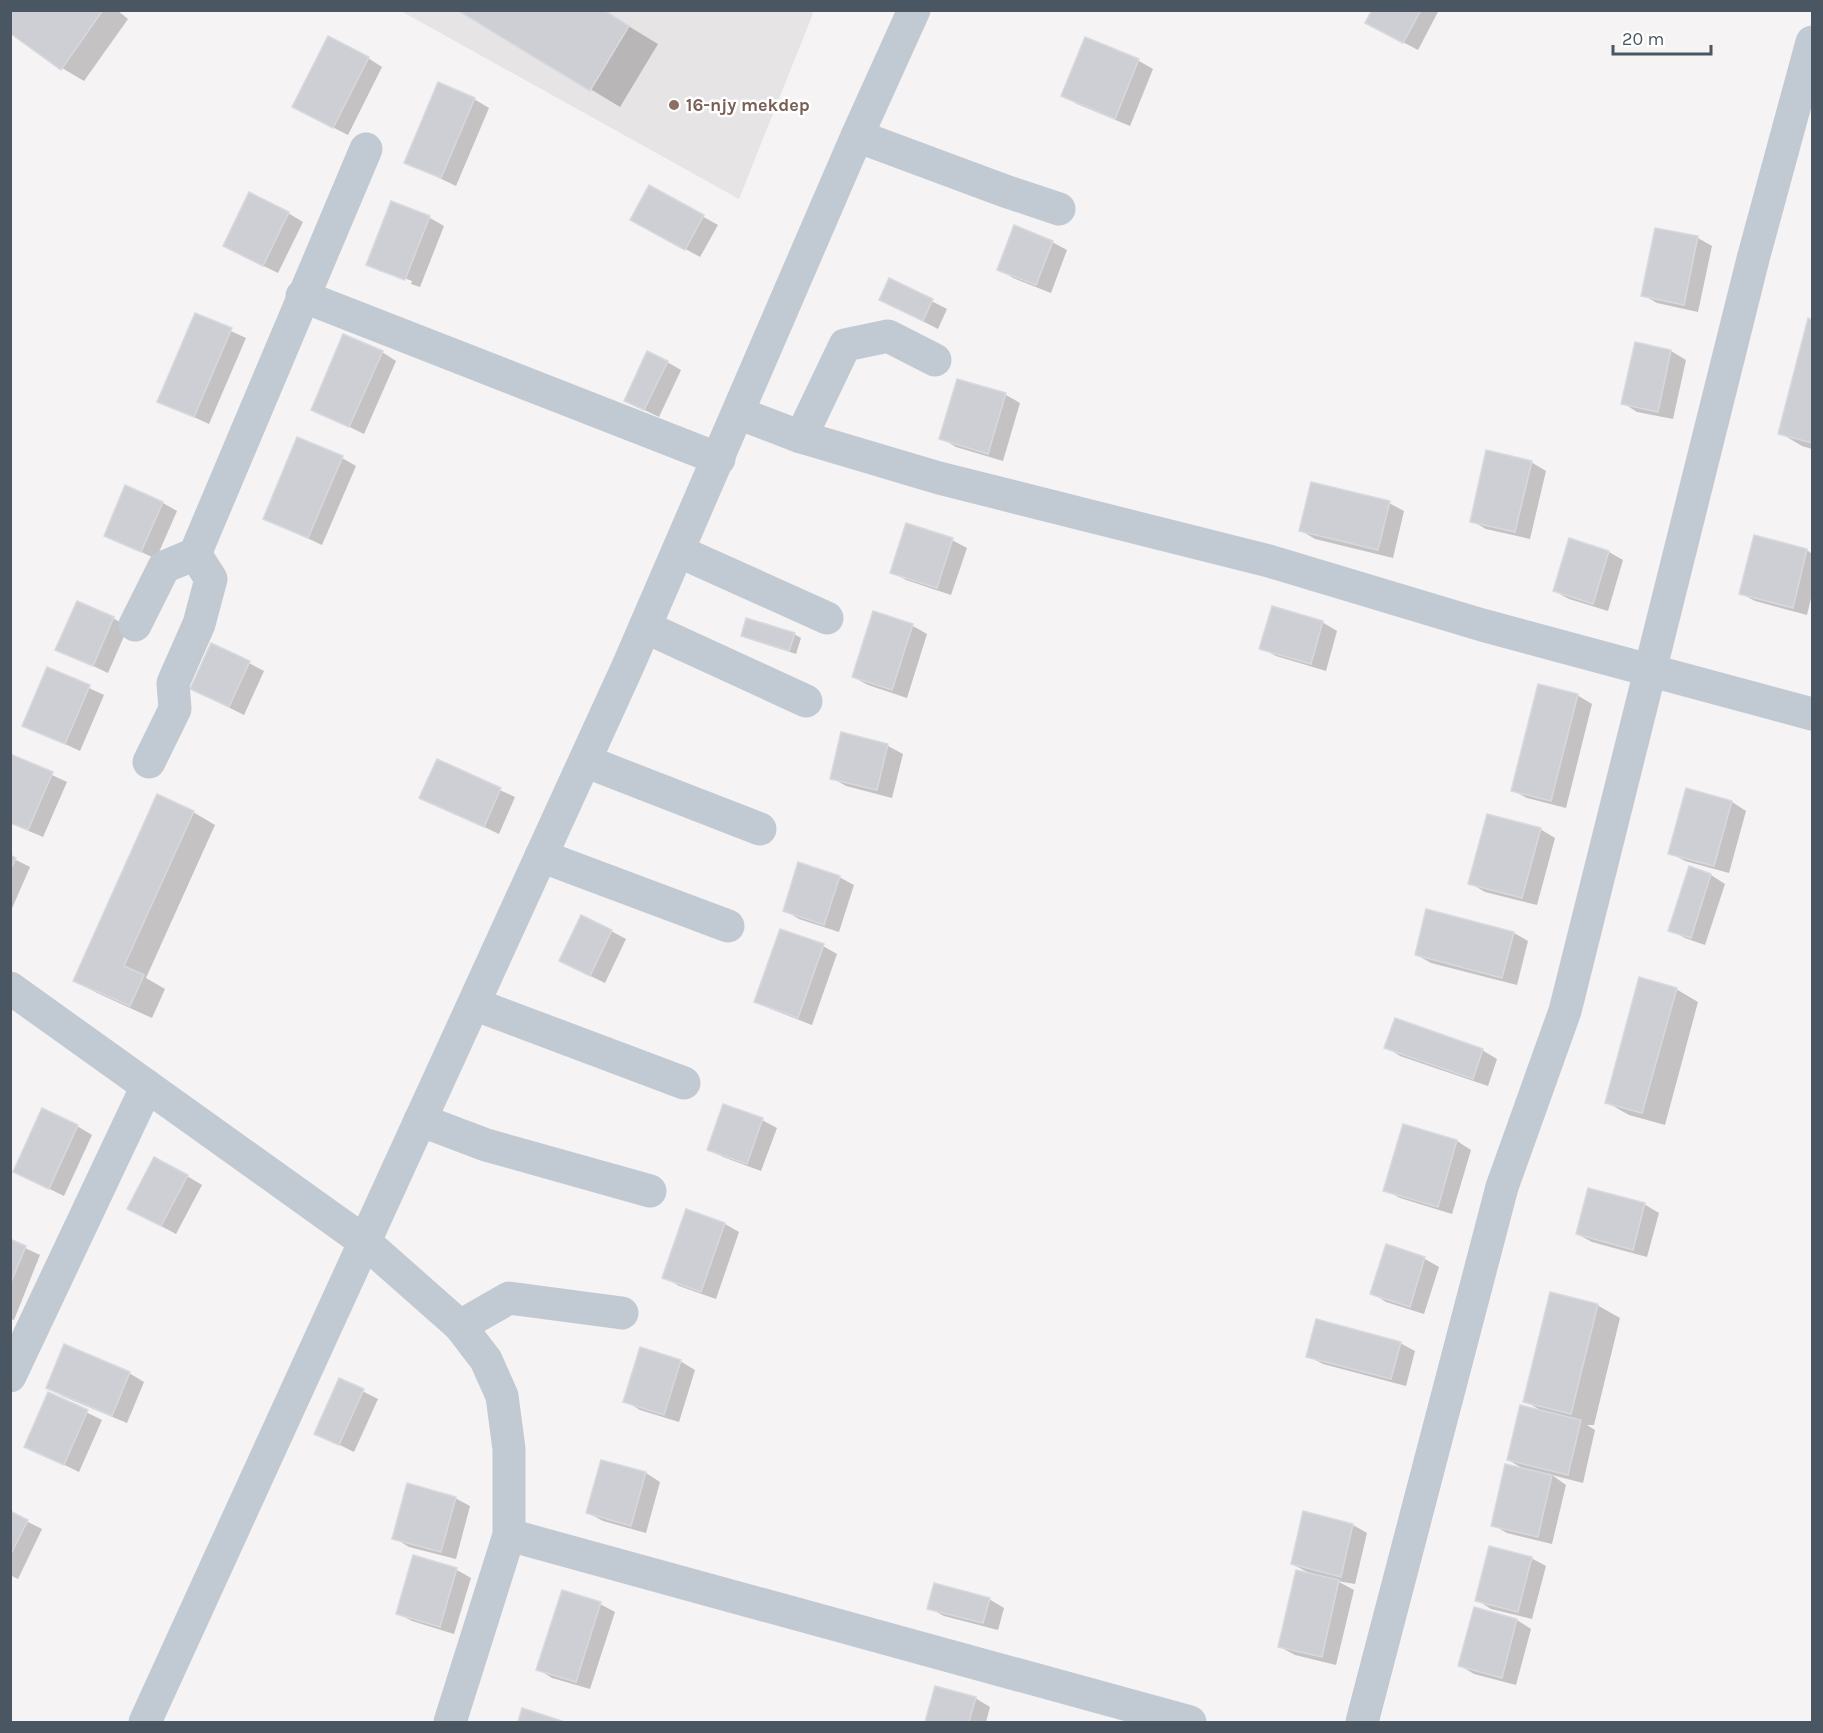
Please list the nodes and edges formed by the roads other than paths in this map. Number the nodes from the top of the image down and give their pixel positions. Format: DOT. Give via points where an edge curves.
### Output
graph roads {
  1 [pos="914,10"];
  2 [pos="1812,42"];
  3 [pos="857,136"];
  4 [pos="366,149"];
  5 [pos="1059,209"];
  6 [pos="302,296"];
  7 [pos="935,360"];
  8 [pos="738,413"];
  9 [pos="801,437"];
  10 [pos="718,459"];
  11 [pos="678,551"];
  12 [pos="195,554"];
  13 [pos="827,618"];
  14 [pos="135,625"];
  15 [pos="645,627"];
  16 [pos="1649,670"];
  17 [pos="806,701"];
  18 [pos="1812,714"];
  19 [pos="585,761"];
  20 [pos="149,762"];
  21 [pos="760,829"];
  22 [pos="541,856"];
  23 [pos="728,926"];
  24 [pos="10,988"];
  25 [pos="474,1004"];
  26 [pos="684,1083"];
  27 [pos="147,1086"];
  28 [pos="420,1120"];
  29 [pos="650,1191"];
  30 [pos="365,1242"];
  31 [pos="622,1313"];
  32 [pos="460,1326"];
  33 [pos="10,1376"];
  34 [pos="509,1535"];
  35 [pos="145,1722"];
  36 [pos="450,1722"];
  37 [pos="1191,1722"];
  38 [pos="1362,1722"];
  1 -- 3 [label="street"];
  2 -- 16 [label="street"];
  3 -- 5 [label="street"];
  3 -- 8 [label="street"];
  4 -- 6 [label="street"];
  6 -- 10 [label="street"];
  6 -- 12 [label="street"];
  7 -- 9 [label="street" via="888,336 845,345"];
  8 -- 9 [label="street"];
  8 -- 10 [label="street"];
  9 -- 16 [label="street" via="939,478 1269,561"];
  10 -- 11 [label="street"];
  11 -- 13 [label="street"];
  11 -- 15 [label="street"];
  12 -- 14 [label="street" via="164,567"];
  12 -- 20 [label="street" via="211,579 199,624 174,683 175,709"];
  15 -- 17 [label="street"];
  15 -- 19 [label="street"];
  16 -- 18 [label="street"];
  16 -- 38 [label="street" via="1564,1011 1502,1187"];
  19 -- 21 [label="street"];
  19 -- 22 [label="street"];
  22 -- 23 [label="street"];
  22 -- 25 [label="street"];
  24 -- 27 [label="street"];
  25 -- 26 [label="street"];
  25 -- 28 [label="street"];
  27 -- 30 [label="street"];
  27 -- 33 [label="street"];
  28 -- 29 [label="street" via="486,1145"];
  28 -- 30 [label="street"];
  30 -- 32 [label="street"];
  30 -- 35 [label="street"];
  31 -- 32 [label="street" via="508,1298"];
  32 -- 34 [label="street" via="486,1359 502,1396 510,1449"];
  34 -- 36 [label="street"];
  34 -- 37 [label="street"];
}
